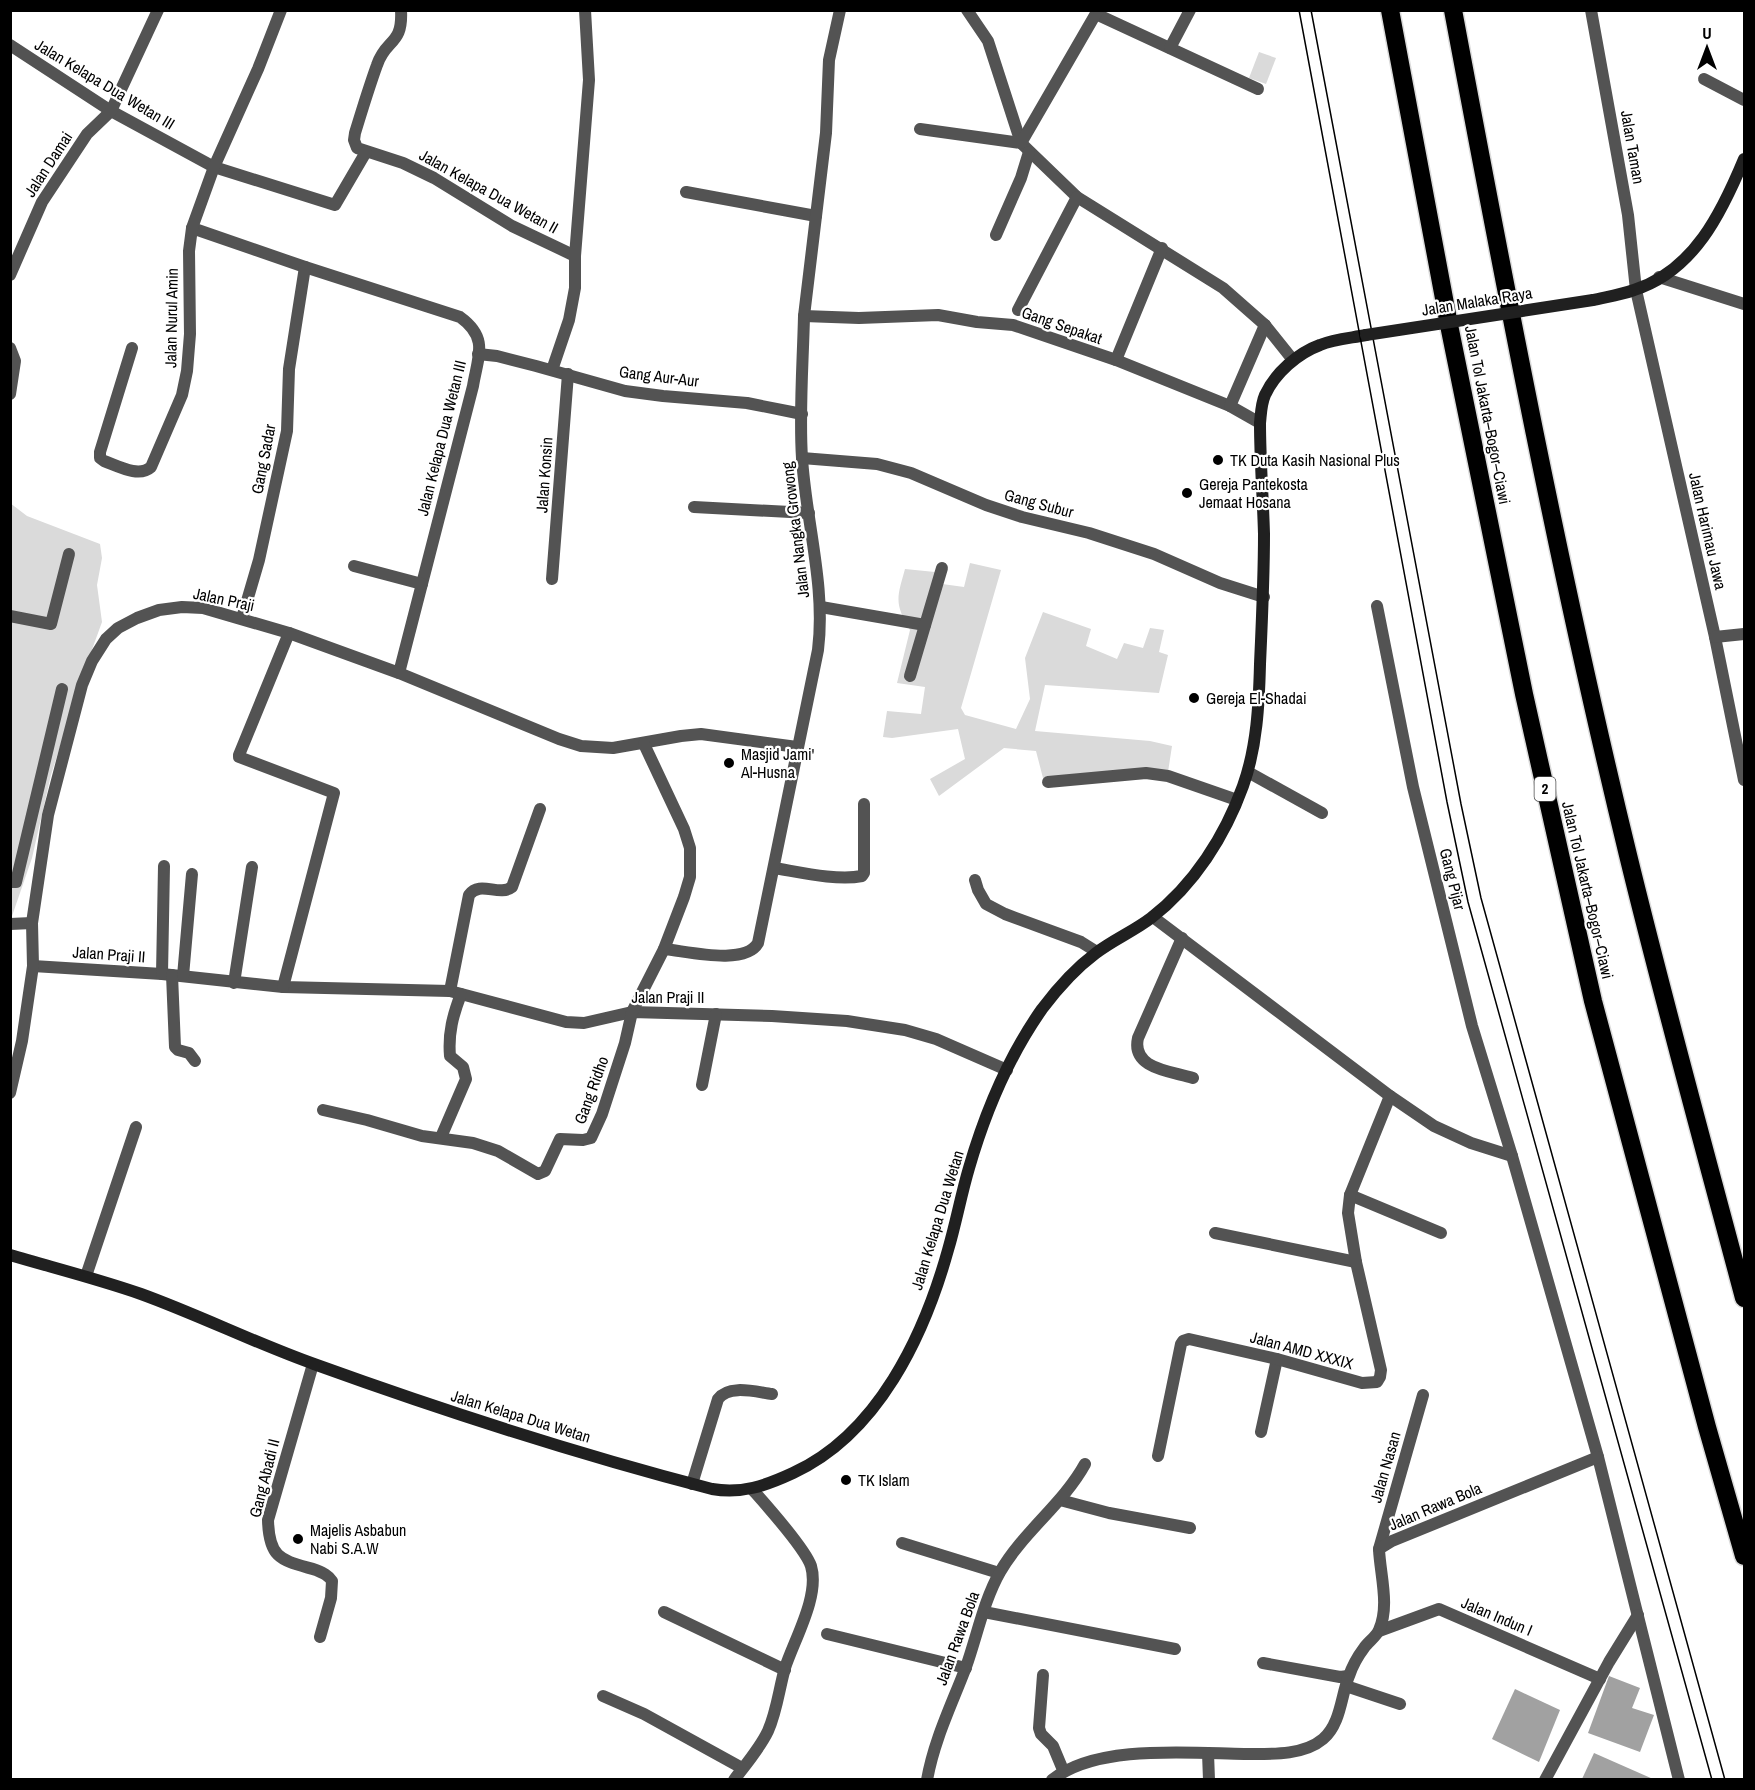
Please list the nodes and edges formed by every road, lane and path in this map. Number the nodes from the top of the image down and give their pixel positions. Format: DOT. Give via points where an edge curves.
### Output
graph roads {
  1 [pos="158,10"];
  2 [pos="281,10"];
  3 [pos="401,10"];
  4 [pos="585,10"];
  5 [pos="840,10"];
  6 [pos="967,10"];
  7 [pos="1190,10"];
  8 [pos="1390,10"];
  9 [pos="1453,10"];
  10 [pos="1591,10"];
  11 [pos="1097,12"];
  12 [pos="10,45"];
  13 [pos="1170,48"];
  14 [pos="1704,79"];
  15 [pos="1258,88"];
  16 [pos="1744,100"];
  17 [pos="111,111"];
  18 [pos="920,129"];
  19 [pos="1025,148"];
  20 [pos="366,152"];
  21 [pos="1744,159"];
  22 [pos="214,167"];
  23 [pos="686,192"];
  24 [pos="1077,197"];
  25 [pos="816,216"];
  26 [pos="192,228"];
  27 [pos="996,235"];
  28 [pos="1162,248"];
  29 [pos="575,256"];
  30 [pos="305,267"];
  31 [pos="10,275"];
  32 [pos="1659,278"];
  33 [pos="1636,290"];
  34 [pos="1744,304"];
  35 [pos="1018,310"];
  36 [pos="804,316"];
  37 [pos="1265,324"];
  38 [pos="1366,335"];
  39 [pos="10,348"];
  40 [pos="132,348"];
  41 [pos="478,354"];
  42 [pos="1116,360"];
  43 [pos="1293,360"];
  44 [pos="552,370"];
  45 [pos="568,374"];
  46 [pos="10,394"];
  47 [pos="1230,406"];
  48 [pos="802,414"];
  49 [pos="1260,423"];
  50 [pos="802,458"];
  51 [pos="694,507"];
  52 [pos="809,513"];
  53 [pos="69,554"];
  54 [pos="354,566"];
  55 [pos="942,568"];
  56 [pos="552,579"];
  57 [pos="422,584"];
  58 [pos="1264,597"];
  59 [pos="1377,606"];
  60 [pos="820,607"];
  61 [pos="10,616"];
  62 [pos="242,618"];
  63 [pos="925,625"];
  64 [pos="289,633"];
  65 [pos="1744,634"];
  66 [pos="1715,637"];
  67 [pos="399,673"];
  68 [pos="910,676"];
  69 [pos="62,689"];
  70 [pos="644,744"];
  71 [pos="797,747"];
  72 [pos="1742,755"];
  73 [pos="1248,772"];
  74 [pos="1744,780"];
  75 [pos="1048,782"];
  76 [pos="1238,800"];
  77 [pos="864,804"];
  78 [pos="540,809"];
  79 [pos="1322,813"];
  80 [pos="164,866"];
  81 [pos="252,867"];
  82 [pos="774,868"];
  83 [pos="192,874"];
  84 [pos="975,880"];
  85 [pos="10,882"];
  86 [pos="1153,917"];
  87 [pos="32,923"];
  88 [pos="10,924"];
  89 [pos="1182,938"];
  90 [pos="664,949"];
  91 [pos="1097,952"];
  92 [pos="33,966"];
  93 [pos="173,975"];
  94 [pos="234,983"];
  95 [pos="283,987"];
  96 [pos="455,992"];
  97 [pos="632,1012"];
  98 [pos="716,1014"];
  99 [pos="195,1061"];
  100 [pos="1007,1070"];
  101 [pos="1194,1078"];
  102 [pos="702,1085"];
  103 [pos="10,1093"];
  104 [pos="1390,1096"];
  105 [pos="324,1110"];
  106 [pos="136,1127"];
  107 [pos="441,1137"];
  108 [pos="1512,1156"];
  109 [pos="1350,1195"];
  110 [pos="1215,1233"];
  111 [pos="1441,1233"];
  112 [pos="10,1255"];
  113 [pos="1356,1262"];
  114 [pos="86,1276"];
  115 [pos="1744,1298"];
  116 [pos="1277,1359"];
  117 [pos="313,1364"];
  118 [pos="772,1394"];
  119 [pos="1423,1395"];
  120 [pos="1261,1432"];
  121 [pos="1158,1456"];
  122 [pos="1598,1457"];
  123 [pos="1085,1464"];
  124 [pos="692,1484"];
  125 [pos="752,1489"];
  126 [pos="1060,1500"];
  127 [pos="1190,1528"];
  128 [pos="902,1543"];
  129 [pos="1379,1549"];
  130 [pos="1744,1556"];
  131 [pos="999,1573"];
  132 [pos="664,1612"];
  133 [pos="984,1612"];
  134 [pos="1638,1615"];
  135 [pos="1379,1631"];
  136 [pos="827,1634"];
  137 [pos="320,1637"];
  138 [pos="1175,1649"];
  139 [pos="1263,1663"];
  140 [pos="966,1668"];
  141 [pos="785,1670"];
  142 [pos="1043,1675"];
  143 [pos="1600,1679"];
  144 [pos="1347,1681"];
  145 [pos="603,1696"];
  146 [pos="1400,1704"];
  147 [pos="1209,1753"];
  148 [pos="742,1768"];
  149 [pos="1064,1770"];
  150 [pos="734,1779"];
  151 [pos="927,1779"];
  152 [pos="1052,1779"];
  153 [pos="1209,1779"];
  154 [pos="1545,1779"];
  155 [pos="1679,1779"];
  1 -- 17 [label="street"];
  2 -- 22 [label="street, Jalan Nurul Amin"];
  3 -- 20 [label="street" via="401,29 377,62 355,133 355,145"];
  4 -- 29 [label="street, Jalan Kelapa Dua Wetan II" via="589,80"];
  5 -- 25 [label="street, Jalan Nangka Growong" via="829,60 826,133"];
  6 -- 19 [label="street" via="988,41"];
  7 -- 13 [label="street"];
  8 -- 130 [label="highway, Jalan Tol Jakarta–Bogor–Ciawi / 2" via="1519,671 1593,1001"];
  9 -- 115 [label="highway" via="1521,371 1593,702 1629,857"];
  10 -- 33 [label="street, Jalan Taman" via="1629,215"];
  11 -- 13 [label="street"];
  11 -- 19 [label="street"];
  12 -- 17 [label="street, Jalan Kelapa Dua Wetan III"];
  13 -- 15 [label="street"];
  14 -- 16 [label="street"];
  17 -- 22 [label="street, Jalan Kelapa Dua Wetan III"];
  17 -- 31 [label="street, Jalan Damai" via="87,134 42,202"];
  18 -- 19 [label="street"];
  19 -- 24 [label="street"];
  19 -- 27 [label="street" via="1021,178"];
  20 -- 22 [label="street, Jalan Kelapa Dua Wetan III" via="335,205"];
  20 -- 29 [label="street, Jalan Kelapa Dua Wetan II" via="403,163 512,226"];
  21 -- 32 [label="street, Jalan Malaka Raya" via="1708,232 1673,269"];
  22 -- 26 [label="street, Jalan Nurul Amin"];
  23 -- 25 [label="street"];
  24 -- 28 [label="street"];
  24 -- 35 [label="street"];
  25 -- 36 [label="street, Jalan Nangka Growong"];
  26 -- 30 [label="street, Jalan Kelapa Dua Wetan III"];
  26 -- 40 [label="street, Jalan Nurul Amin" via="190,334 182,395 151,467 140,472 100,458"];
  28 -- 37 [label="street" via="1223,288"];
  28 -- 42 [label="street"];
  29 -- 44 [label="street, Jalan Kelapa Dua Wetan II" via="569,320"];
  30 -- 41 [label="street, Jalan Kelapa Dua Wetan III" via="460,317 479,337"];
  30 -- 62 [label="street, Gang Sadar" via="289,369 287,430 259,560"];
  32 -- 33 [label="street, Jalan Malaka Raya"];
  32 -- 34 [label="street"];
  33 -- 38 [label="street, Jalan Malaka Raya, bridge"];
  33 -- 66 [label="street, Jalan Harimau Jawa"];
  36 -- 42 [label="street, Gang Sepakat" via="938,315 1008,324"];
  36 -- 48 [label="street, Jalan Nangka Growong"];
  37 -- 43 [label="street"];
  37 -- 47 [label="street"];
  38 -- 43 [label="street, Jalan Kelapa Dua Wetan" via="1322,344"];
  39 -- 46 [label="street" via="15,361"];
  41 -- 44 [label="street, Gang Aur-Aur"];
  41 -- 57 [label="street, Jalan Kelapa Dua Wetan III"];
  42 -- 47 [label="street, Gang Sepakat"];
  43 -- 49 [label="street, Jalan Kelapa Dua Wetan" via="1264,396"];
  44 -- 45 [label="street, Gang Aur-Aur"];
  45 -- 48 [label="street, Gang Aur-Aur" via="625,391 747,403"];
  45 -- 56 [label="street, Jalan Konsin"];
  47 -- 49 [label="street, Gang Sepakat"];
  48 -- 50 [label="street, Jalan Nangka Growong"];
  49 -- 58 [label="street, Jalan Kelapa Dua Wetan"];
  50 -- 52 [label="street, Jalan Nangka Growong"];
  50 -- 58 [label="street, Gang Subur" via="877,464 911,473 986,505 1154,554"];
  51 -- 52 [label="street"];
  52 -- 60 [label="street, Jalan Nangka Growong"];
  53 -- 61 [label="street" via="51,624"];
  54 -- 57 [label="street"];
  55 -- 63 [label="street"];
  57 -- 67 [label="street, Jalan Kelapa Dua Wetan III"];
  58 -- 73 [label="street, Jalan Kelapa Dua Wetan" via="1257,720"];
  59 -- 108 [label="street, Gang Pijar" via="1413,787 1472,1026"];
  60 -- 63 [label="street"];
  60 -- 71 [label="street, Jalan Nangka Growong" via="818,650"];
  62 -- 64 [label="street, Jalan Praji"];
  62 -- 87 [label="street, Jalan Praji" via="203,608 170,609 137,618 106,639 82,685 48,815"];
  63 -- 68 [label="street"];
  64 -- 67 [label="street, Jalan Praji"];
  64 -- 95 [label="street" via="238,755 334,793"];
  65 -- 66 [label="street"];
  66 -- 72 [label="street, Jalan Harimau Jawa"];
  67 -- 70 [label="street, Jalan Praji" via="581,746 613,748"];
  69 -- 85 [label="street" via="16,882"];
  70 -- 71 [label="street, Jalan Praji" via="701,734"];
  70 -- 90 [label="street" via="677,809 690,848 690,877"];
  71 -- 82 [label="street, Jalan Nangka Growong"];
  72 -- 74 [label="street, Jalan Harimau Jawa"];
  73 -- 76 [label="street, Jalan Kelapa Dua Wetan"];
  73 -- 79 [label="street"];
  75 -- 76 [label="street" via="1146,773 1168,776"];
  76 -- 86 [label="street, Jalan Kelapa Dua Wetan" via="1205,861"];
  77 -- 82 [label="street" via="862,876"];
  78 -- 96 [label="street" via="513,887 505,891 480,888 469,895"];
  80 -- 93 [label="street"];
  81 -- 94 [label="street"];
  82 -- 90 [label="street, Jalan Nangka Growong" via="758,944 749,953 729,956"];
  83 -- 93 [label="street"];
  84 -- 91 [label="street" via="986,904"];
  86 -- 89 [label="street"];
  86 -- 91 [label="street, Jalan Kelapa Dua Wetan"];
  87 -- 88 [label="street"];
  87 -- 92 [label="street, Jalan Praji"];
  89 -- 101 [label="street" via="1136,1047 1138,1056 1154,1066"];
  89 -- 104 [label="street"];
  90 -- 97 [label="street"];
  91 -- 100 [label="street, Jalan Kelapa Dua Wetan" via="1044,1007"];
  92 -- 93 [label="street, Jalan Praji II"];
  92 -- 103 [label="street, Jalan Praji"];
  93 -- 94 [label="street, Jalan Praji II"];
  93 -- 99 [label="street" via="174,1043 176,1049 189,1053"];
  94 -- 95 [label="street, Jalan Praji II"];
  95 -- 96 [label="street, Jalan Praji II"];
  96 -- 97 [label="street, Jalan Praji II" via="566,1022 585,1023"];
  96 -- 107 [label="street" via="450,1056 463,1066 466,1079"];
  97 -- 98 [label="street, Jalan Praji II"];
  97 -- 107 [label="street, Gang Ridho" via="594,1134 586,1140 560,1138 545,1171 536,1174 498,1151"];
  98 -- 100 [label="street, Jalan Praji II" via="847,1021 904,1030 936,1039"];
  98 -- 102 [label="street"];
  100 -- 125 [label="street, Jalan Kelapa Dua Wetan" via="970,1167 948,1252 927,1311 889,1386 844,1440 801,1469"];
  104 -- 108 [label="street" via="1455,1137"];
  104 -- 109 [label="street, Jalan AMD XXXIX"];
  105 -- 107 [label="street" via="422,1136"];
  106 -- 114 [label="street"];
  108 -- 122 [label="street"];
  109 -- 111 [label="street"];
  109 -- 113 [label="street, Jalan AMD XXXIX" via="1348,1213"];
  110 -- 113 [label="street"];
  112 -- 114 [label="street, Jalan Kelapa Dua Wetan"];
  113 -- 116 [label="street, Jalan AMD XXXIX" via="1381,1370 1377,1382 1362,1383"];
  114 -- 117 [label="street, Jalan Kelapa Dua Wetan"];
  116 -- 120 [label="street"];
  116 -- 121 [label="street, Jalan AMD XXXIX" via="1189,1339 1183,1341"];
  117 -- 124 [label="street, Jalan Kelapa Dua Wetan" via="562,1447"];
  117 -- 137 [label="street, Gang Abadi II" via="268,1520 268,1534 279,1556 323,1573 332,1581"];
  118 -- 124 [label="street" via="733,1390 721,1395"];
  119 -- 129 [label="street, Jalan Nasan"];
  122 -- 129 [label="street, Jalan Rawa Bola" via="1392,1540"];
  122 -- 134 [label="street"];
  123 -- 126 [label="street, Jalan Rawa Bola"];
  124 -- 125 [label="street, Jalan Kelapa Dua Wetan" via="729,1492"];
  125 -- 141 [label="street" via="806,1555 812,1572 809,1603"];
  126 -- 127 [label="street"];
  126 -- 131 [label="street, Jalan Rawa Bola" via="1018,1545"];
  128 -- 131 [label="street"];
  129 -- 135 [label="street, Jalan Rawa Bola" via="1384,1606"];
  131 -- 133 [label="street, Jalan Rawa Bola"];
  132 -- 141 [label="street"];
  133 -- 138 [label="street"];
  133 -- 140 [label="street, Jalan Rawa Bola"];
  134 -- 143 [label="street"];
  134 -- 155 [label="street"];
  135 -- 143 [label="street, Jalan Indun I" via="1439,1609"];
  135 -- 144 [label="street" via="1363,1648"];
  136 -- 140 [label="street"];
  139 -- 144 [label="street"];
  140 -- 151 [label="street, Jalan Rawa Bola"];
  141 -- 148 [label="street" via="769,1728"];
  142 -- 149 [label="street" via="1039,1728"];
  143 -- 154 [label="street"];
  144 -- 146 [label="street"];
  144 -- 147 [label="street" via="1333,1727 1313,1745 1266,1754"];
  145 -- 148 [label="street"];
  147 -- 149 [label="street" via="1126,1755"];
  147 -- 153 [label="street"];
  148 -- 150 [label="street"];
  149 -- 152 [label="street"];
}
